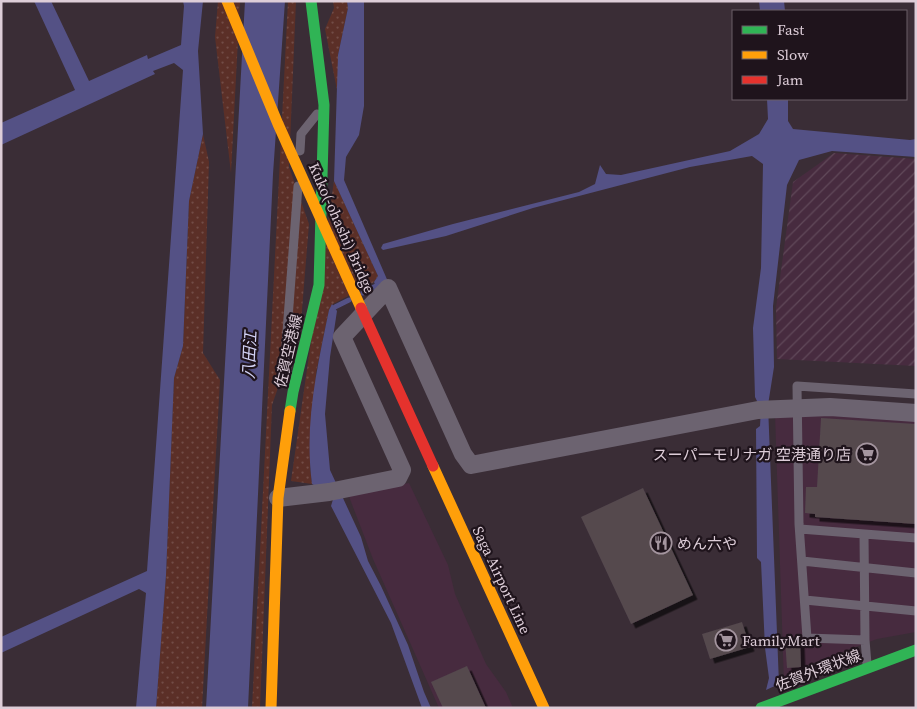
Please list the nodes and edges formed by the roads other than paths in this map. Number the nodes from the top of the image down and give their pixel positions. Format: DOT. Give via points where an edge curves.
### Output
graph roads {
  1 [pos="227,1"];
  2 [pos="311,1"];
  3 [pos="324,105"];
  4 [pos="293,392"];
  5 [pos="916,394"];
  6 [pos="797,408"];
  7 [pos="916,413"];
  8 [pos="434,466"];
  9 [pos="278,498"];
  10 [pos="800,529"];
  11 [pos="864,534"];
  12 [pos="916,538"];
  13 [pos="802,561"];
  14 [pos="865,567"];
  15 [pos="916,573"];
  16 [pos="805,600"];
  17 [pos="865,606"];
  18 [pos="916,611"];
  19 [pos="865,640"];
  20 [pos="916,650"];
  21 [pos="868,667"];
  22 [pos="270,708"];
  23 [pos="544,708"];
  24 [pos="761,708"];
  1 -- 8 [label="main road, Kuko(-ohashi) Bridge, bridge" via="278,124"];
  2 -- 3 [label="main road, 佐賀空港線"];
  3 -- 4 [label="main road, 佐賀空港線" via="319,285"];
  3 -- 4 [label="lane" via="301,134 285,358"];
  4 -- 9 [label="main road, 佐賀空港線"];
  5 -- 6 [label="lane" via="797,386"];
  6 -- 7 [label="street"];
  6 -- 9 [label="street" via="765,410 471,465 388,288 342,337 402,470 398,478"];
  6 -- 10 [label="lane"];
  8 -- 23 [label="main road, Saga Airport Line"];
  9 -- 22 [label="main road, 佐賀空港線"];
  10 -- 11 [label="lane"];
  10 -- 13 [label="lane"];
  11 -- 12 [label="lane"];
  11 -- 14 [label="lane"];
  13 -- 14 [label="lane"];
  13 -- 16 [label="lane"];
  14 -- 15 [label="lane"];
  14 -- 17 [label="lane"];
  16 -- 17 [label="lane"];
  16 -- 19 [label="lane" via="807,638"];
  17 -- 18 [label="lane"];
  17 -- 19 [label="lane"];
  19 -- 21 [label="lane"];
  20 -- 21 [label="main road, 佐賀外環状線"];
  21 -- 24 [label="main road, 佐賀外環状線"];
}
